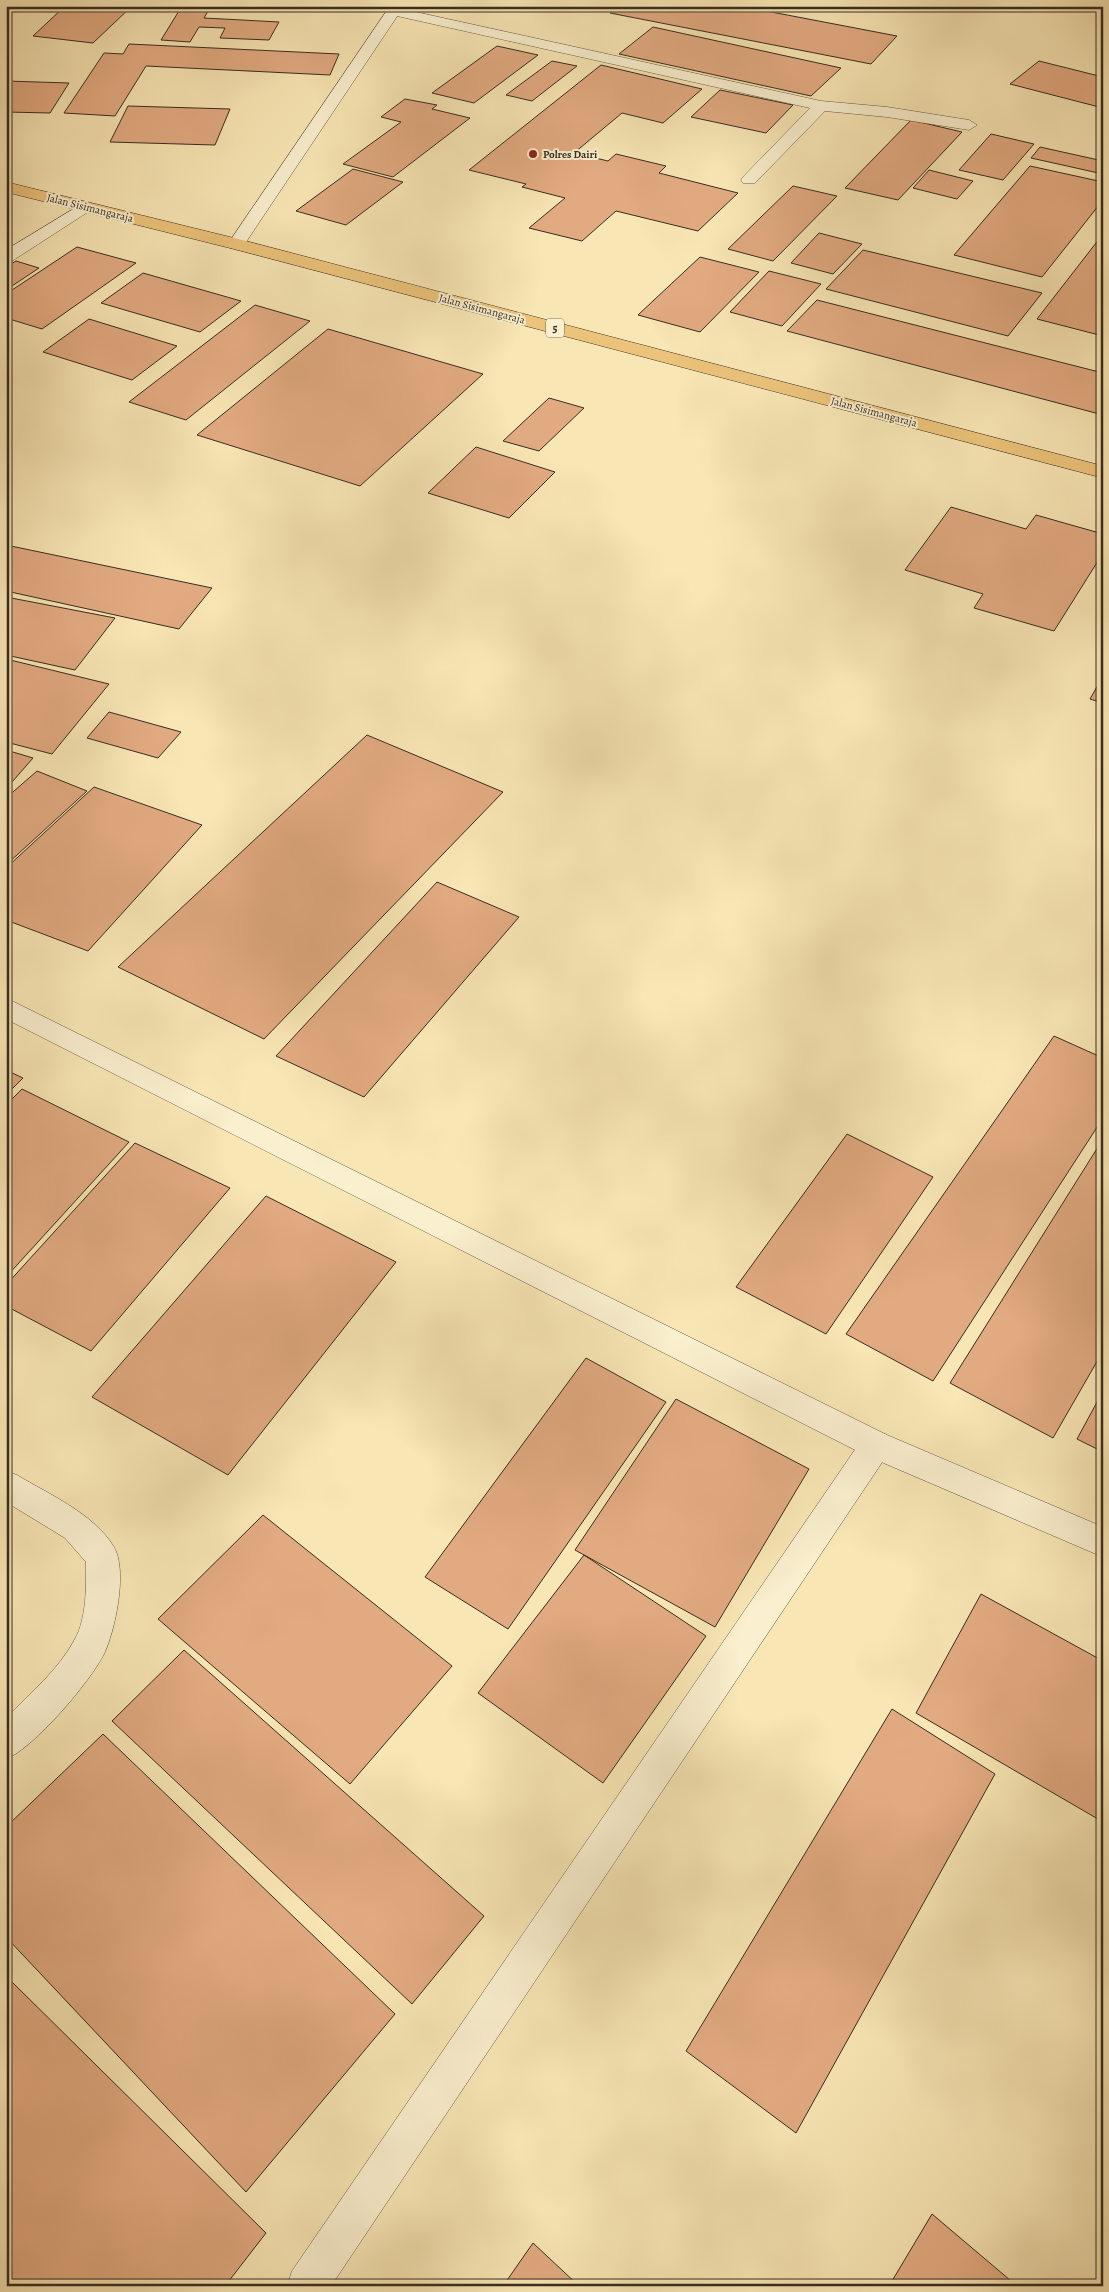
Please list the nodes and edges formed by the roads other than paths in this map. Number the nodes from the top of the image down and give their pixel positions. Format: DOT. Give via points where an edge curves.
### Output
graph roads {
  1 [pos="395,8"];
  2 [pos="821,106"];
  3 [pos="969,125"];
  4 [pos="749,180"];
  5 [pos="6,187"];
  6 [pos="85,207"];
  7 [pos="236,244"];
  8 [pos="6,257"];
  9 [pos="1103,472"];
  10 [pos="6,1006"];
  11 [pos="876,1445"];
  12 [pos="6,1485"];
  13 [pos="1103,1542"];
  14 [pos="6,1742"];
  15 [pos="307,2286"];
  1 -- 2 [label="street"];
  1 -- 7 [label="street"];
  2 -- 3 [label="street"];
  2 -- 4 [label="street"];
  5 -- 6 [label="highway, Jalan Sisimangaraja / 5"];
  6 -- 7 [label="highway, Jalan Sisimangaraja / 5"];
  6 -- 8 [label="street"];
  7 -- 9 [label="highway, Jalan Sisimangaraja / 5"];
  10 -- 11 [label="street"];
  11 -- 13 [label="street"];
  11 -- 15 [label="street"];
  12 -- 14 [label="street" via="76,1528 102,1558 103,1597 91,1645 59,1689"];
}
